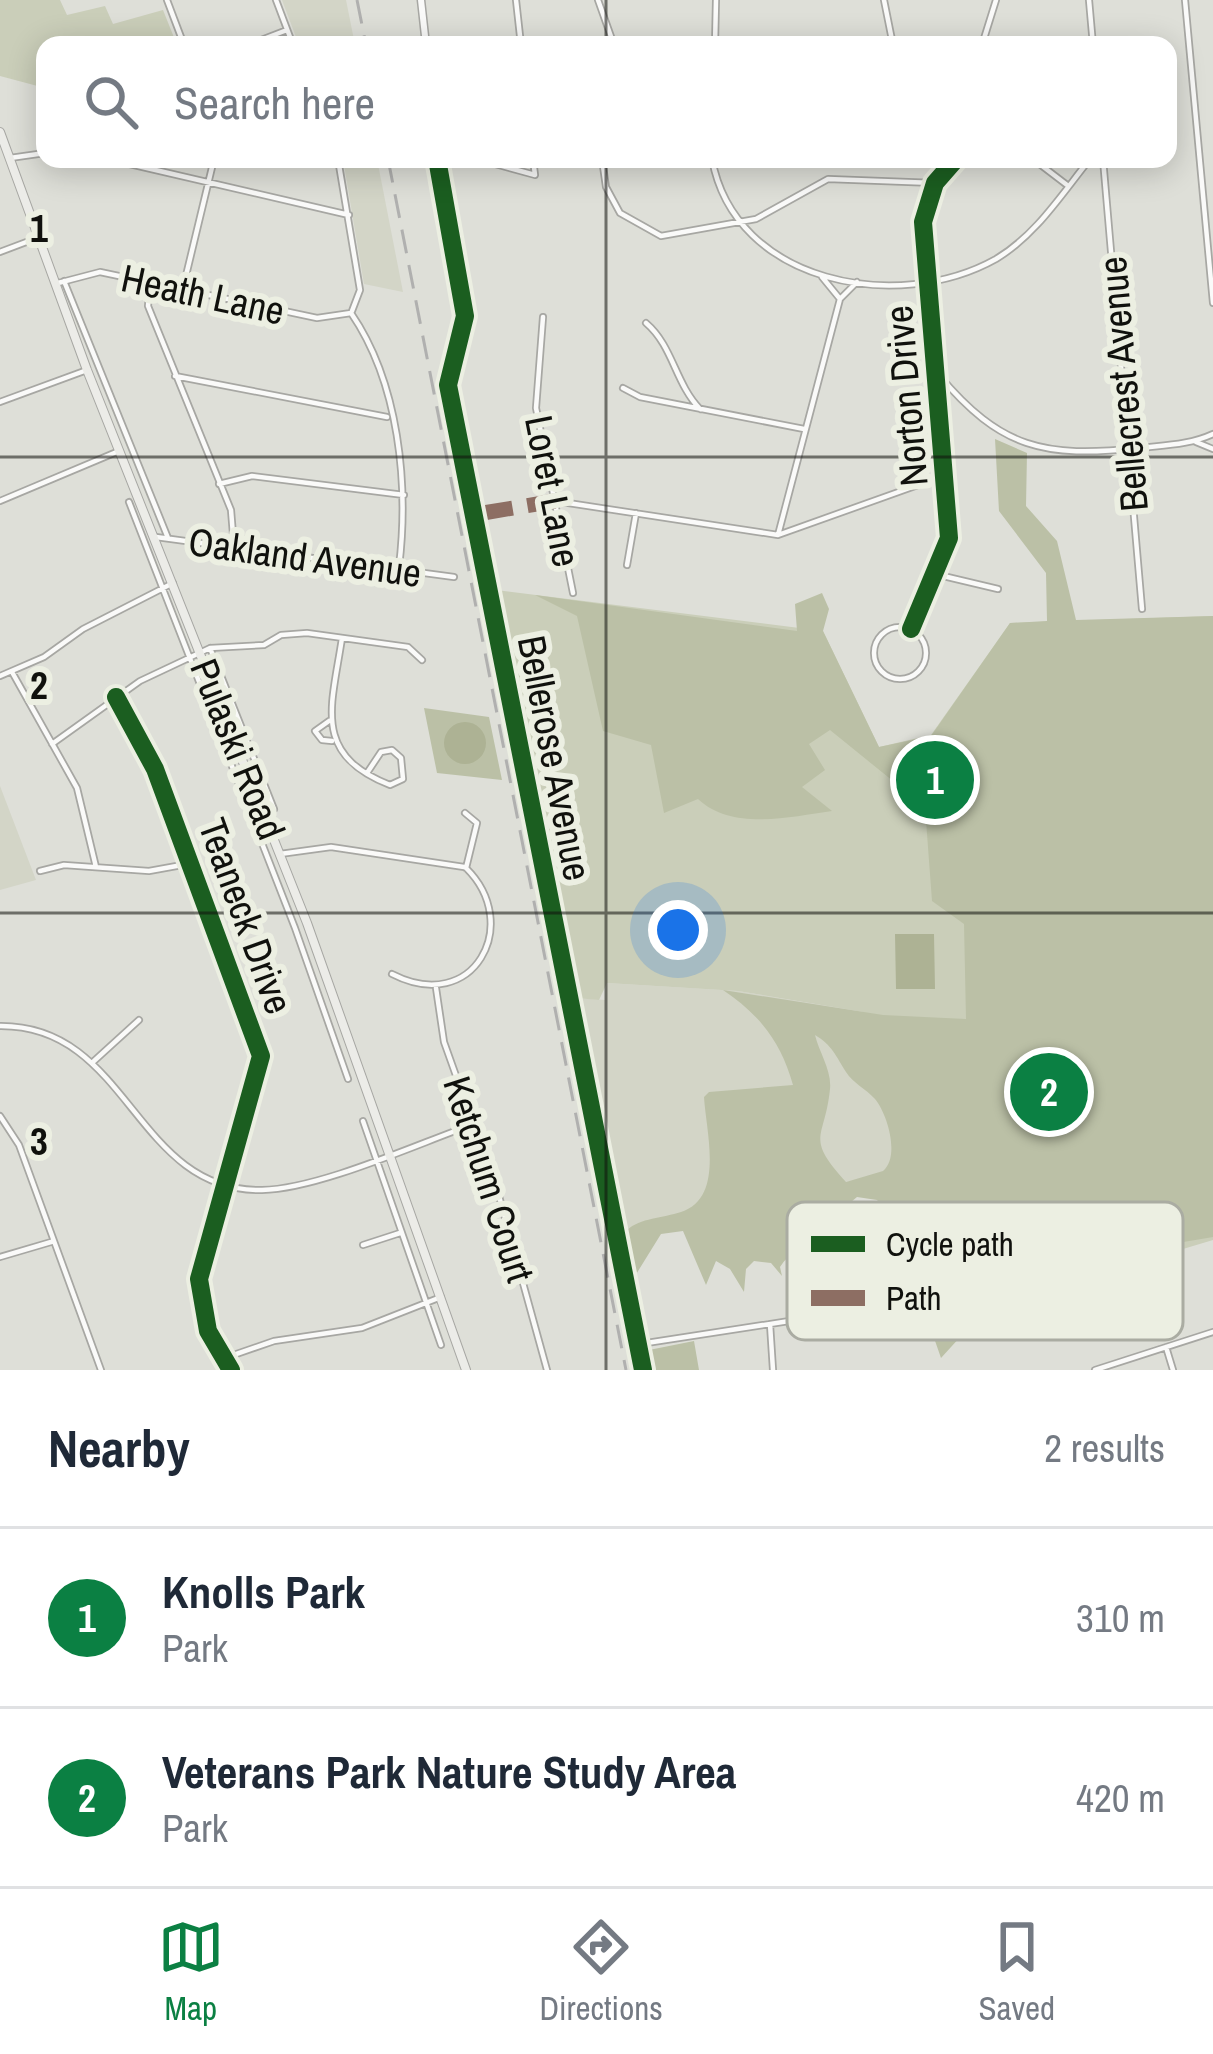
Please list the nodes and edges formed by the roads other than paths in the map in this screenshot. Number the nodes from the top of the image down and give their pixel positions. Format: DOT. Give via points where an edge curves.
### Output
graph roads {
  1 [pos="167,0"];
  2 [pos="276,0"];
  3 [pos="421,0"];
  4 [pos="516,0"];
  5 [pos="598,0"];
  6 [pos="716,0"];
  7 [pos="884,0"];
  8 [pos="996,0"];
  9 [pos="1089,0"];
  10 [pos="1186,0"];
  11 [pos="287,30"];
  12 [pos="181,36"];
  13 [pos="271,36"];
  14 [pos="289,36"];
  15 [pos="425,36"];
  16 [pos="520,36"];
  17 [pos="611,36"];
  18 [pos="715,36"];
  19 [pos="891,36"];
  20 [pos="985,36"];
  21 [pos="1092,36"];
  22 [pos="1,135"];
  23 [pos="36,154"];
  24 [pos="10,158"];
  25 [pos="148,168"];
  26 [pos="212,168"];
  27 [pos="340,168"];
  28 [pos="439,168"];
  29 [pos="510,168"];
  30 [pos="534,168"];
  31 [pos="604,168"];
  32 [pos="714,168"];
  33 [pos="948,168"];
  34 [pos="1045,168"];
  35 [pos="1083,168"];
  36 [pos="1104,168"];
  37 [pos="209,182"];
  38 [pos="935,183"];
  39 [pos="1068,186"];
  40 [pos="349,215"];
  41 [pos="1207,223"];
  42 [pos="740,224"];
  43 [pos="1213,232"];
  44 [pos="37,238"];
  45 [pos="0,252"];
  46 [pos="821,277"];
  47 [pos="60,282"];
  48 [pos="857,282"];
  49 [pos="150,283"];
  50 [pos="928,283"];
  51 [pos="183,290"];
  52 [pos="840,299"];
  53 [pos="1213,303"];
  54 [pos="351,313"];
  55 [pos="544,317"];
  56 [pos="646,323"];
  57 [pos="87,370"];
  58 [pos="938,374"];
  59 [pos="175,376"];
  60 [pos="623,388"];
  61 [pos="0,402"];
  62 [pos="700,409"];
  63 [pos="390,418"];
  64 [pos="806,429"];
  65 [pos="1213,434"];
  66 [pos="1196,442"];
  67 [pos="1128,449"];
  68 [pos="1213,449"];
  69 [pos="119,451"];
  70 [pos="946,475"];
  71 [pos="220,484"];
  72 [pos="406,496"];
  73 [pos="555,501"];
  74 [pos="0,502"];
  75 [pos="130,502"];
  76 [pos="636,513"];
  77 [pos="778,536"];
  78 [pos="156,537"];
  79 [pos="168,539"];
  80 [pos="234,547"];
  81 [pos="627,565"];
  82 [pos="399,569"];
  83 [pos="938,574"];
  84 [pos="454,577"];
  85 [pos="168,586"];
  86 [pos="998,589"];
  87 [pos="573,593"];
  88 [pos="1142,609"];
  89 [pos="911,629"];
  90 [pos="342,638"];
  91 [pos="205,650"];
  92 [pos="190,657"];
  93 [pos="422,660"];
  94 [pos="12,672"];
  95 [pos="0,676"];
  96 [pos="116,697"];
  97 [pos="329,722"];
  98 [pos="334,741"];
  99 [pos="52,743"];
  100 [pos="367,773"];
  101 [pos="274,808"];
  102 [pos="464,813"];
  103 [pos="280,854"];
  104 [pos="193,863"];
  105 [pos="96,868"];
  106 [pos="466,868"];
  107 [pos="40,871"];
  108 [pos="307,923"];
  109 [pos="296,928"];
  110 [pos="392,974"];
  111 [pos="436,988"];
  112 [pos="139,1021"];
  113 [pos="0,1026"];
  114 [pos="349,1041"];
  115 [pos="337,1045"];
  116 [pos="94,1060"];
  117 [pos="348,1079"];
  118 [pos="0,1116"];
  119 [pos="363,1121"];
  120 [pos="474,1124"];
  121 [pos="389,1153"];
  122 [pos="375,1158"];
  123 [pos="226,1186"];
  124 [pos="400,1233"];
  125 [pos="51,1242"];
  126 [pos="362,1245"];
  127 [pos="0,1257"];
  128 [pos="440,1298"];
  129 [pos="427,1303"];
  130 [pos="787,1321"];
  131 [pos="770,1324"];
  132 [pos="1213,1332"];
  133 [pos="637,1344"];
  134 [pos="441,1345"];
  135 [pos="1166,1348"];
  136 [pos="222,1359"];
  137 [pos="101,1370"];
  138 [pos="231,1370"];
  139 [pos="466,1370"];
  140 [pos="547,1370"];
  141 [pos="643,1370"];
  142 [pos="773,1370"];
  143 [pos="1095,1370"];
  144 [pos="1173,1370"];
  1 -- 12 [label="street"];
  2 -- 11 [label="street"];
  3 -- 15 [label="street"];
  4 -- 16 [label="street"];
  5 -- 17 [label="street"];
  6 -- 18 [label="street"];
  7 -- 19 [label="street"];
  8 -- 20 [label="street"];
  9 -- 21 [label="street"];
  10 -- 41 [label="street"];
  11 -- 13 [label="street"];
  11 -- 14 [label="street"];
  22 -- 24 [label="main road, Pulaski Road"];
  23 -- 24 [label="street"];
  24 -- 44 [label="main road, Pulaski Road"];
  25 -- 37 [label="street"];
  26 -- 37 [label="street"];
  27 -- 40 [label="street"];
  28 -- 133 [label="street, Bellerose Avenue" via="465,316 448,386"];
  29 -- 30 [label="street" via="535,175"];
  31 -- 42 [label="street" via="613,201 645,232 682,236"];
  32 -- 42 [label="street"];
  33 -- 38 [label="street"];
  34 -- 39 [label="street"];
  35 -- 39 [label="street"];
  36 -- 67 [label="street, Bellecrest Avenue"];
  37 -- 40 [label="street"];
  37 -- 51 [label="street"];
  38 -- 42 [label="street" via="828,179"];
  38 -- 50 [label="street, Norton Drive" via="923,222"];
  39 -- 50 [label="street" via="1007,251"];
  40 -- 54 [label="street" via="360,290"];
  41 -- 43 [label="street"];
  41 -- 53 [label="street"];
  42 -- 46 [label="street"];
  44 -- 45 [label="street"];
  44 -- 47 [label="main road, Pulaski Road"];
  46 -- 48 [label="street"];
  46 -- 52 [label="street"];
  47 -- 49 [label="street, Heath Lane" via="100,272"];
  47 -- 57 [label="main road, Pulaski Road"];
  47 -- 79 [label="street"];
  48 -- 50 [label="street"];
  48 -- 52 [label="street"];
  49 -- 51 [label="street, Heath Lane"];
  49 -- 59 [label="street" via="148,306"];
  50 -- 58 [label="street, Norton Drive"];
  51 -- 54 [label="street, Heath Lane" via="317,318"];
  52 -- 64 [label="street"];
  54 -- 63 [label="street" via="378,362"];
  55 -- 73 [label="street, Loret Lane" via="535,394"];
  56 -- 62 [label="street"];
  57 -- 61 [label="street"];
  57 -- 69 [label="main road, Pulaski Road"];
  58 -- 67 [label="street" via="978,418 1026,446"];
  58 -- 70 [label="street, Norton Drive"];
  59 -- 63 [label="street"];
  59 -- 71 [label="street"];
  60 -- 62 [label="street"];
  62 -- 64 [label="street"];
  63 -- 72 [label="street"];
  64 -- 77 [label="street"];
  65 -- 66 [label="street"];
  66 -- 67 [label="street"];
  66 -- 68 [label="street"];
  67 -- 88 [label="street, Bellecrest Avenue"];
  69 -- 74 [label="street"];
  69 -- 78 [label="main road, Pulaski Road"];
  70 -- 77 [label="street"];
  70 -- 83 [label="street, Norton Drive" via="950,538"];
  71 -- 72 [label="street" via="252,476"];
  71 -- 80 [label="street"];
  72 -- 82 [label="street"];
  73 -- 76 [label="street"];
  73 -- 87 [label="street, Loret Lane"];
  75 -- 85 [label="street"];
  76 -- 77 [label="street"];
  76 -- 81 [label="street"];
  78 -- 79 [label="street, Oakland Avenue"];
  78 -- 85 [label="main road, Pulaski Road"];
  79 -- 80 [label="street, Oakland Avenue"];
  80 -- 82 [label="street, Oakland Avenue"];
  82 -- 84 [label="street, Oakland Avenue"];
  83 -- 86 [label="street"];
  83 -- 89 [label="street, Norton Drive"];
  85 -- 91 [label="main road, Pulaski Road"];
  85 -- 92 [label="street"];
  85 -- 94 [label="street"];
  89 -- 89 [label="street, Norton Drive" via="924,642 925,660 915,675 889,676 877,665 877,641 896,627"];
  90 -- 91 [label="street" via="292,632 264,644"];
  90 -- 93 [label="street" via="407,647"];
  90 -- 97 [label="street"];
  91 -- 92 [label="street"];
  91 -- 101 [label="street"];
  91 -- 103 [label="main road, Pulaski Road"];
  92 -- 96 [label="street"];
  92 -- 109 [label="street"];
  94 -- 95 [label="street"];
  94 -- 99 [label="street"];
  96 -- 99 [label="street"];
  96 -- 104 [label="street, Teaneck Drive"];
  97 -- 98 [label="street"];
  97 -- 98 [label="street" via="316,726 316,735"];
  98 -- 100 [label="street"];
  99 -- 105 [label="street" via="77,788"];
  100 -- 100 [label="street" via="390,784 403,779 392,750"];
  102 -- 106 [label="street" via="478,832"];
  103 -- 106 [label="street" via="331,847"];
  103 -- 108 [label="main road, Pulaski Road"];
  104 -- 105 [label="street"];
  104 -- 123 [label="street, Teaneck Drive" via="261,1056"];
  105 -- 107 [label="street"];
  106 -- 111 [label="street" via="483,892 488,941 472,971"];
  108 -- 109 [label="street"];
  108 -- 114 [label="main road, Pulaski Road"];
  109 -- 115 [label="street"];
  110 -- 111 [label="street"];
  111 -- 120 [label="street, Ketchum Court" via="444,1042"];
  112 -- 116 [label="street"];
  113 -- 116 [label="street" via="55,1036"];
  114 -- 115 [label="street"];
  114 -- 121 [label="main road, Pulaski Road"];
  115 -- 117 [label="street"];
  116 -- 123 [label="street" via="177,1162"];
  118 -- 125 [label="street" via="19,1145"];
  119 -- 122 [label="street"];
  120 -- 121 [label="street"];
  120 -- 140 [label="street, Ketchum Court"];
  121 -- 122 [label="street"];
  121 -- 128 [label="main road, Pulaski Road"];
  122 -- 123 [label="street" via="285,1188"];
  122 -- 124 [label="street"];
  123 -- 136 [label="street, Teaneck Drive" via="198,1293"];
  124 -- 126 [label="street"];
  124 -- 129 [label="street"];
  125 -- 127 [label="street"];
  125 -- 137 [label="street"];
  128 -- 129 [label="street"];
  128 -- 139 [label="main road, Pulaski Road"];
  129 -- 134 [label="street"];
  129 -- 136 [label="street" via="362,1328 274,1341"];
  130 -- 131 [label="street"];
  131 -- 133 [label="street"];
  131 -- 142 [label="street"];
  132 -- 135 [label="street"];
  133 -- 141 [label="street, Bellerose Avenue"];
  135 -- 143 [label="street"];
  135 -- 144 [label="street"];
  136 -- 138 [label="street, Teaneck Drive"];
}
